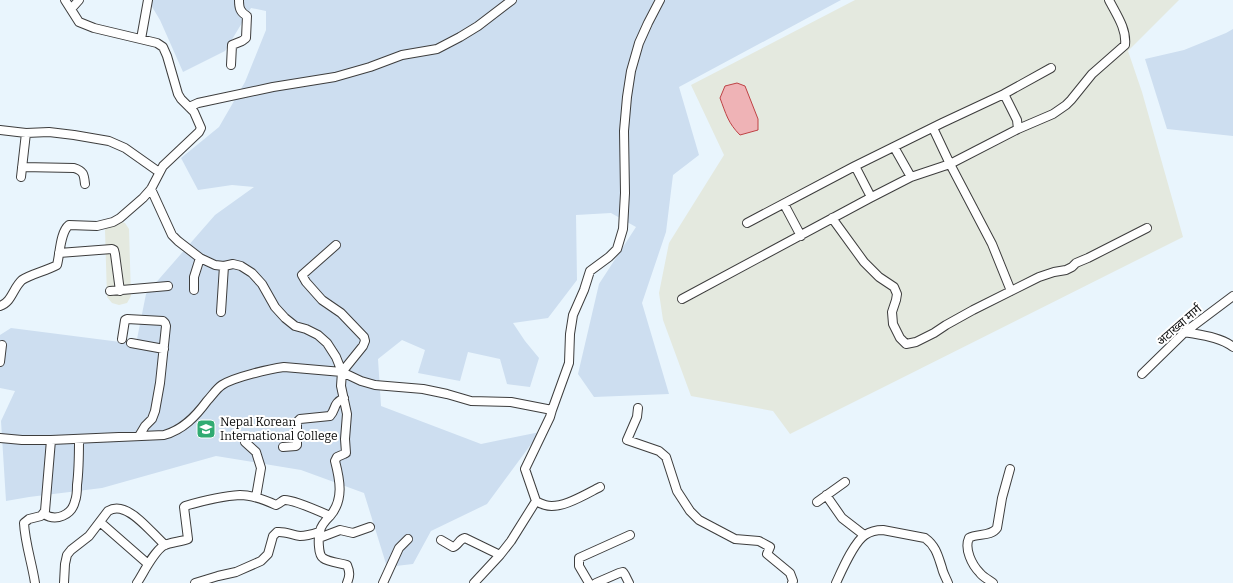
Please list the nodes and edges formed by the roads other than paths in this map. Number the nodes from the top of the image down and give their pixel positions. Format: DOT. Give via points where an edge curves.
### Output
graph roads {
  1 [pos="65,0"];
  2 [pos="79,0"];
  3 [pos="148,0"];
  4 [pos="239,0"];
  5 [pos="512,0"];
  6 [pos="660,0"];
  7 [pos="1109,0"];
  8 [pos="71,9"];
  9 [pos="141,39"];
  10 [pos="231,65"];
  11 [pos="1051,68"];
  12 [pos="1004,94"];
  13 [pos="189,107"];
  14 [pos="933,128"];
  15 [pos="1018,129"];
  16 [pos="0,130"];
  17 [pos="26,133"];
  18 [pos="894,146"];
  19 [pos="950,164"];
  20 [pos="854,166"];
  21 [pos="22,167"];
  22 [pos="159,172"];
  23 [pos="21,177"];
  24 [pos="911,177"];
  25 [pos="85,184"];
  26 [pos="151,189"];
  27 [pos="871,197"];
  28 [pos="784,204"];
  29 [pos="832,218"];
  30 [pos="747,223"];
  31 [pos="1147,228"];
  32 [pos="801,236"];
  33 [pos="336,245"];
  34 [pos="59,253"];
  35 [pos="200,258"];
  36 [pos="224,266"];
  37 [pos="168,286"];
  38 [pos="120,290"];
  39 [pos="194,290"];
  40 [pos="110,291"];
  41 [pos="1011,291"];
  42 [pos="1233,296"];
  43 [pos="682,299"];
  44 [pos="0,306"];
  45 [pos="222,312"];
  46 [pos="1185,332"];
  47 [pos="122,339"];
  48 [pos="131,343"];
  49 [pos="2,345"];
  50 [pos="1233,347"];
  51 [pos="164,349"];
  52 [pos="0,362"];
  53 [pos="342,372"];
  54 [pos="1142,374"];
  55 [pos="344,398"];
  56 [pos="638,408"];
  57 [pos="552,410"];
  58 [pos="140,436"];
  59 [pos="0,438"];
  60 [pos="79,438"];
  61 [pos="51,440"];
  62 [pos="246,442"];
  63 [pos="283,447"];
  64 [pos="1010,469"];
  65 [pos="845,482"];
  66 [pos="600,487"];
  67 [pos="826,495"];
  68 [pos="256,497"];
  69 [pos="536,501"];
  70 [pos="817,502"];
  71 [pos="44,514"];
  72 [pos="330,516"];
  73 [pos="100,522"];
  74 [pos="370,527"];
  75 [pos="320,535"];
  76 [pos="630,535"];
  77 [pos="864,535"];
  78 [pos="408,539"];
  79 [pos="441,540"];
  80 [pos="165,545"];
  81 [pos="500,555"];
  82 [pos="148,564"];
  83 [pos="35,583"];
  84 [pos="64,583"];
  85 [pos="137,583"];
  86 [pos="195,583"];
  87 [pos="347,583"];
  88 [pos="383,583"];
  89 [pos="474,583"];
  90 [pos="589,583"];
  91 [pos="596,583"];
  92 [pos="629,583"];
  93 [pos="792,583"];
  94 [pos="836,583"];
  95 [pos="948,583"];
  96 [pos="993,583"];
  1 -- 8 [label="street"];
  2 -- 8 [label="street"];
  3 -- 9 [label="street"];
  4 -- 10 [label="street" via="240,10 247,16 246,38 232,45"];
  5 -- 13 [label="street" via="478,26 437,49 402,55 335,77 198,102"];
  6 -- 57 [label="street" via="639,43 631,71 624,130 623,229 616,249 590,271 573,315 569,363"];
  7 -- 15 [label="street" via="1123,26 1125,45 1092,74 1066,105 1053,114"];
  8 -- 9 [label="street" via="79,22"];
  9 -- 13 [label="street" via="164,47 178,94"];
  11 -- 12 [label="street"];
  12 -- 14 [label="street"];
  12 -- 15 [label="street" via="1017,120"];
  13 -- 22 [label="street" via="194,112 201,128 200,132"];
  14 -- 18 [label="street"];
  14 -- 19 [label="street"];
  15 -- 19 [label="street"];
  16 -- 17 [label="street"];
  17 -- 21 [label="street"];
  17 -- 22 [label="street" via="49,132 109,142 125,148"];
  18 -- 20 [label="street"];
  18 -- 24 [label="street"];
  19 -- 24 [label="street"];
  19 -- 41 [label="street" via="992,244"];
  20 -- 27 [label="street"];
  20 -- 28 [label="street"];
  21 -- 23 [label="street"];
  21 -- 25 [label="street" via="74,168 83,173"];
  22 -- 26 [label="street"];
  24 -- 27 [label="street"];
  26 -- 34 [label="street" via="136,206 112,222 97,226 69,225"];
  26 -- 35 [label="street" via="172,235"];
  27 -- 29 [label="street"];
  28 -- 30 [label="street"];
  28 -- 32 [label="street"];
  29 -- 32 [label="street"];
  29 -- 41 [label="street" via="864,262 894,287 897,294 892,312 893,324 906,344 934,333"];
  31 -- 41 [label="street" via="1066,270 1049,274"];
  32 -- 43 [label="street"];
  33 -- 53 [label="street" via="302,275 322,300 341,313 364,337 363,346"];
  34 -- 38 [label="street" via="114,250"];
  34 -- 44 [label="street" via="57,265 23,280 9,300"];
  35 -- 36 [label="street"];
  35 -- 39 [label="street" via="194,277"];
  36 -- 45 [label="street"];
  36 -- 53 [label="street" via="241,266 252,273 285,318 295,326 318,335 327,343"];
  37 -- 38 [label="street"];
  38 -- 40 [label="street"];
  42 -- 46 [label="street, अटाख्वा मार्ग"];
  46 -- 50 [label="street" via="1214,338"];
  46 -- 54 [label="street, अटाख्वा मार्ग"];
  47 -- 51 [label="street" via="127,319 164,321"];
  48 -- 51 [label="street"];
  49 -- 52 [label="street"];
  51 -- 58 [label="street" via="155,411"];
  53 -- 55 [label="street"];
  53 -- 57 [label="street" via="375,385 424,389 470,401 506,401"];
  53 -- 58 [label="street" via="284,367 231,381 221,385 191,420 179,429 164,435"];
  55 -- 63 [label="street" via="335,404 330,416 300,419 297,422 297,445"];
  55 -- 72 [label="street" via="347,414 346,453 335,461 340,496"];
  56 -- 93 [label="street" via="627,440 659,451 666,457 677,491 699,520 735,539 759,541 770,547 767,554 790,573"];
  57 -- 69 [label="street" via="525,469"];
  58 -- 60 [label="street"];
  59 -- 61 [label="street"];
  60 -- 61 [label="street"];
  60 -- 71 [label="street" via="75,501 70,510 62,516 55,518"];
  61 -- 71 [label="street"];
  62 -- 68 [label="street" via="256,452 261,468"];
  64 -- 96 [label="street" via="997,528 990,533 972,536 967,541 970,559 979,573"];
  65 -- 67 [label="street"];
  66 -- 69 [label="street" via="556,506 546,506"];
  67 -- 70 [label="street"];
  67 -- 77 [label="street" via="842,518"];
  68 -- 72 [label="street" via="276,505 287,500"];
  68 -- 80 [label="street" via="241,495 185,506 188,539"];
  69 -- 81 [label="street"];
  71 -- 83 [label="street" via="24,523"];
  72 -- 75 [label="street" via="322,526"];
  73 -- 80 [label="street" via="108,511 124,510 138,519"];
  73 -- 82 [label="street"];
  73 -- 84 [label="street" via="89,536 67,554"];
  74 -- 75 [label="street" via="353,533 340,530"];
  75 -- 86 [label="street" via="301,536 284,531 277,532 273,536 268,554 261,561 236,572"];
  75 -- 87 [label="street" via="319,553 325,560 347,565 350,570"];
  76 -- 90 [label="street" via="579,558 579,566"];
  77 -- 94 [label="street"];
  77 -- 95 [label="street" via="883,530 925,538 937,551"];
  78 -- 88 [label="street" via="398,548"];
  79 -- 81 [label="street" via="453,547 465,538"];
  80 -- 82 [label="street"];
  81 -- 89 [label="street"];
  82 -- 85 [label="street"];
  91 -- 92 [label="street" via="623,572"];
}
